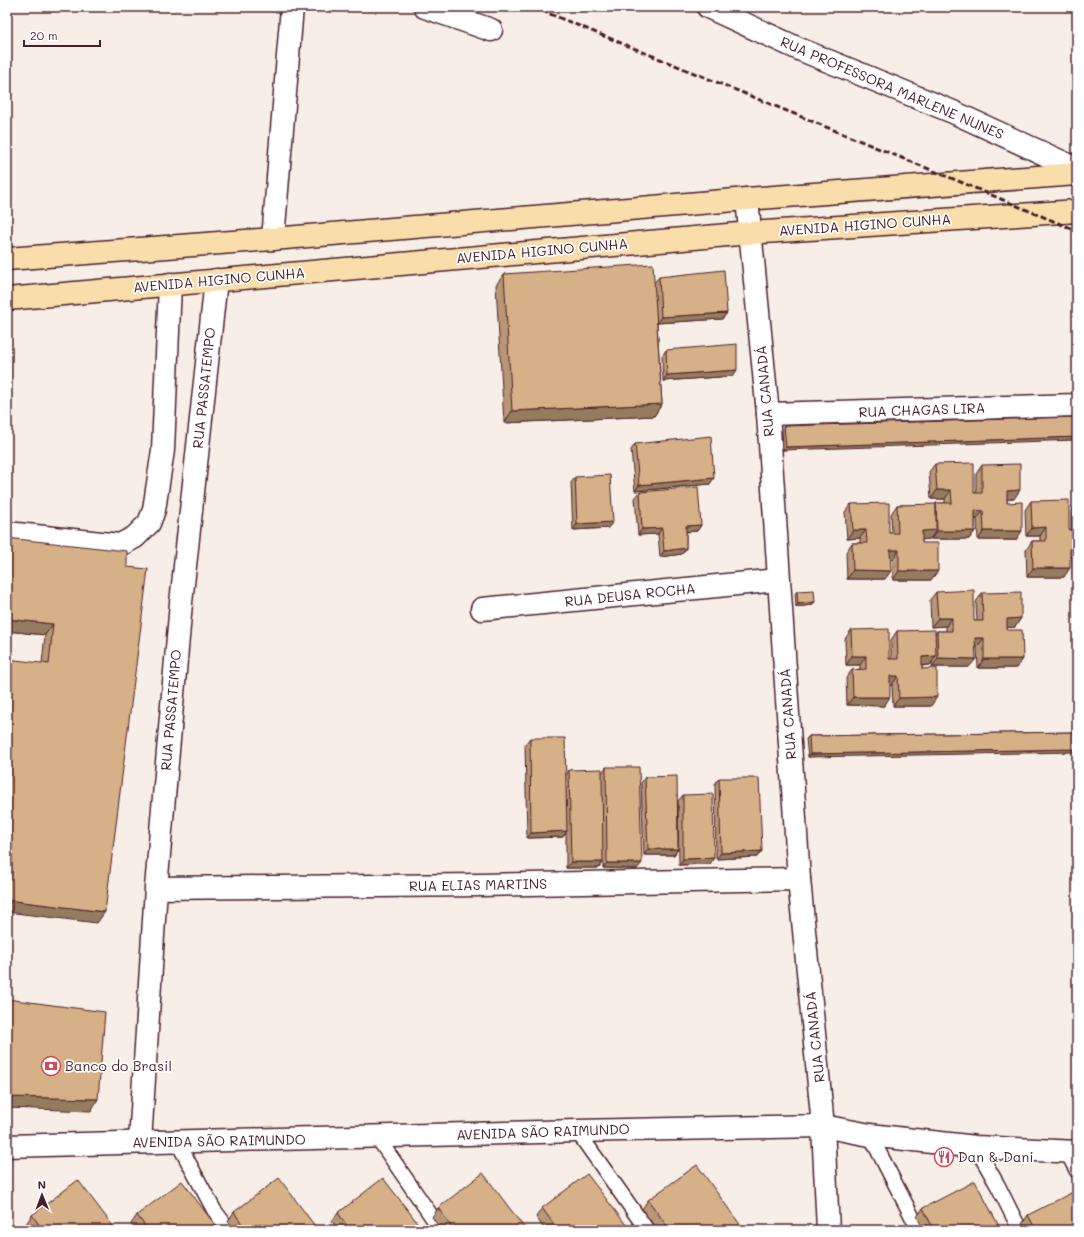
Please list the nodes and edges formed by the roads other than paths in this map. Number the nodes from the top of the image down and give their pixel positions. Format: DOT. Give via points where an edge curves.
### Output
graph roads {
  1 [pos="292,7"];
  2 [pos="425,7"];
  3 [pos="708,7"];
  4 [pos="491,30"];
  5 [pos="1077,169"];
  6 [pos="1077,174"];
  7 [pos="747,199"];
  8 [pos="1076,211"];
  9 [pos="750,233"];
  10 [pos="273,240"];
  11 [pos="7,259"];
  12 [pos="216,280"];
  13 [pos="170,284"];
  14 [pos="7,299"];
  15 [pos="1077,405"];
  16 [pos="768,414"];
  17 [pos="197,448"];
  18 [pos="163,450"];
  19 [pos="7,533"];
  20 [pos="778,580"];
  21 [pos="482,609"];
  22 [pos="799,879"];
  23 [pos="156,888"];
  24 [pos="823,1126"];
  25 [pos="577,1131"];
  26 [pos="870,1136"];
  27 [pos="377,1137"];
  28 [pos="177,1141"];
  29 [pos="140,1142"];
  30 [pos="7,1146"];
  31 [pos="976,1147"];
  32 [pos="1072,1152"];
  33 [pos="1077,1171"];
  34 [pos="229,1230"];
  35 [pos="441,1230"];
  36 [pos="647,1230"];
  37 [pos="828,1230"];
  38 [pos="919,1230"];
  39 [pos="1020,1230"];
  1 -- 10 [label="street"];
  2 -- 4 [label="street"];
  3 -- 5 [label="street, RUA PROFESSORA MARLENE NUNES" via="799,49 953,112"];
  6 -- 7 [label="main road"];
  7 -- 9 [label="street, RUA CANADÁ"];
  7 -- 10 [label="main road"];
  8 -- 9 [label="main road, AVENIDA HIGINO CUNHA"];
  9 -- 12 [label="main road, AVENIDA HIGINO CUNHA"];
  9 -- 16 [label="street, RUA CANADÁ"];
  10 -- 11 [label="main road"];
  12 -- 13 [label="main road, AVENIDA HIGINO CUNHA"];
  12 -- 17 [label="street, RUA PASSATEMPO"];
  13 -- 14 [label="main road, AVENIDA HIGINO CUNHA"];
  13 -- 18 [label="street"];
  15 -- 16 [label="street, RUA CHAGAS LIRA"];
  16 -- 20 [label="street, RUA CANADÁ"];
  17 -- 18 [label="street"];
  17 -- 23 [label="street, RUA PASSATEMPO"];
  18 -- 19 [label="street" via="154,510 149,523 135,537 120,545"];
  20 -- 21 [label="street, RUA DEUSA ROCHA"];
  20 -- 22 [label="street, RUA CANADÁ"];
  22 -- 23 [label="street, RUA ELIAS MARTINS"];
  22 -- 24 [label="street, RUA CANADÁ"];
  23 -- 29 [label="street, RUA PASSATEMPO"];
  24 -- 25 [label="street, AVENIDA SÃO RAIMUNDO"];
  24 -- 26 [label="street, AVENIDA SÃO RAIMUNDO"];
  24 -- 37 [label="street, RUA CANADÁ"];
  25 -- 27 [label="street, AVENIDA SÃO RAIMUNDO"];
  25 -- 36 [label="lane"];
  26 -- 31 [label="street, AVENIDA SÃO RAIMUNDO"];
  26 -- 38 [label="lane"];
  27 -- 28 [label="street, AVENIDA SÃO RAIMUNDO"];
  27 -- 35 [label="lane"];
  28 -- 29 [label="street, AVENIDA SÃO RAIMUNDO"];
  28 -- 34 [label="lane" via="214,1210"];
  29 -- 30 [label="street, AVENIDA SÃO RAIMUNDO"];
  31 -- 32 [label="street, AVENIDA SÃO RAIMUNDO"];
  31 -- 39 [label="lane"];
  32 -- 33 [label="lane"];
}
